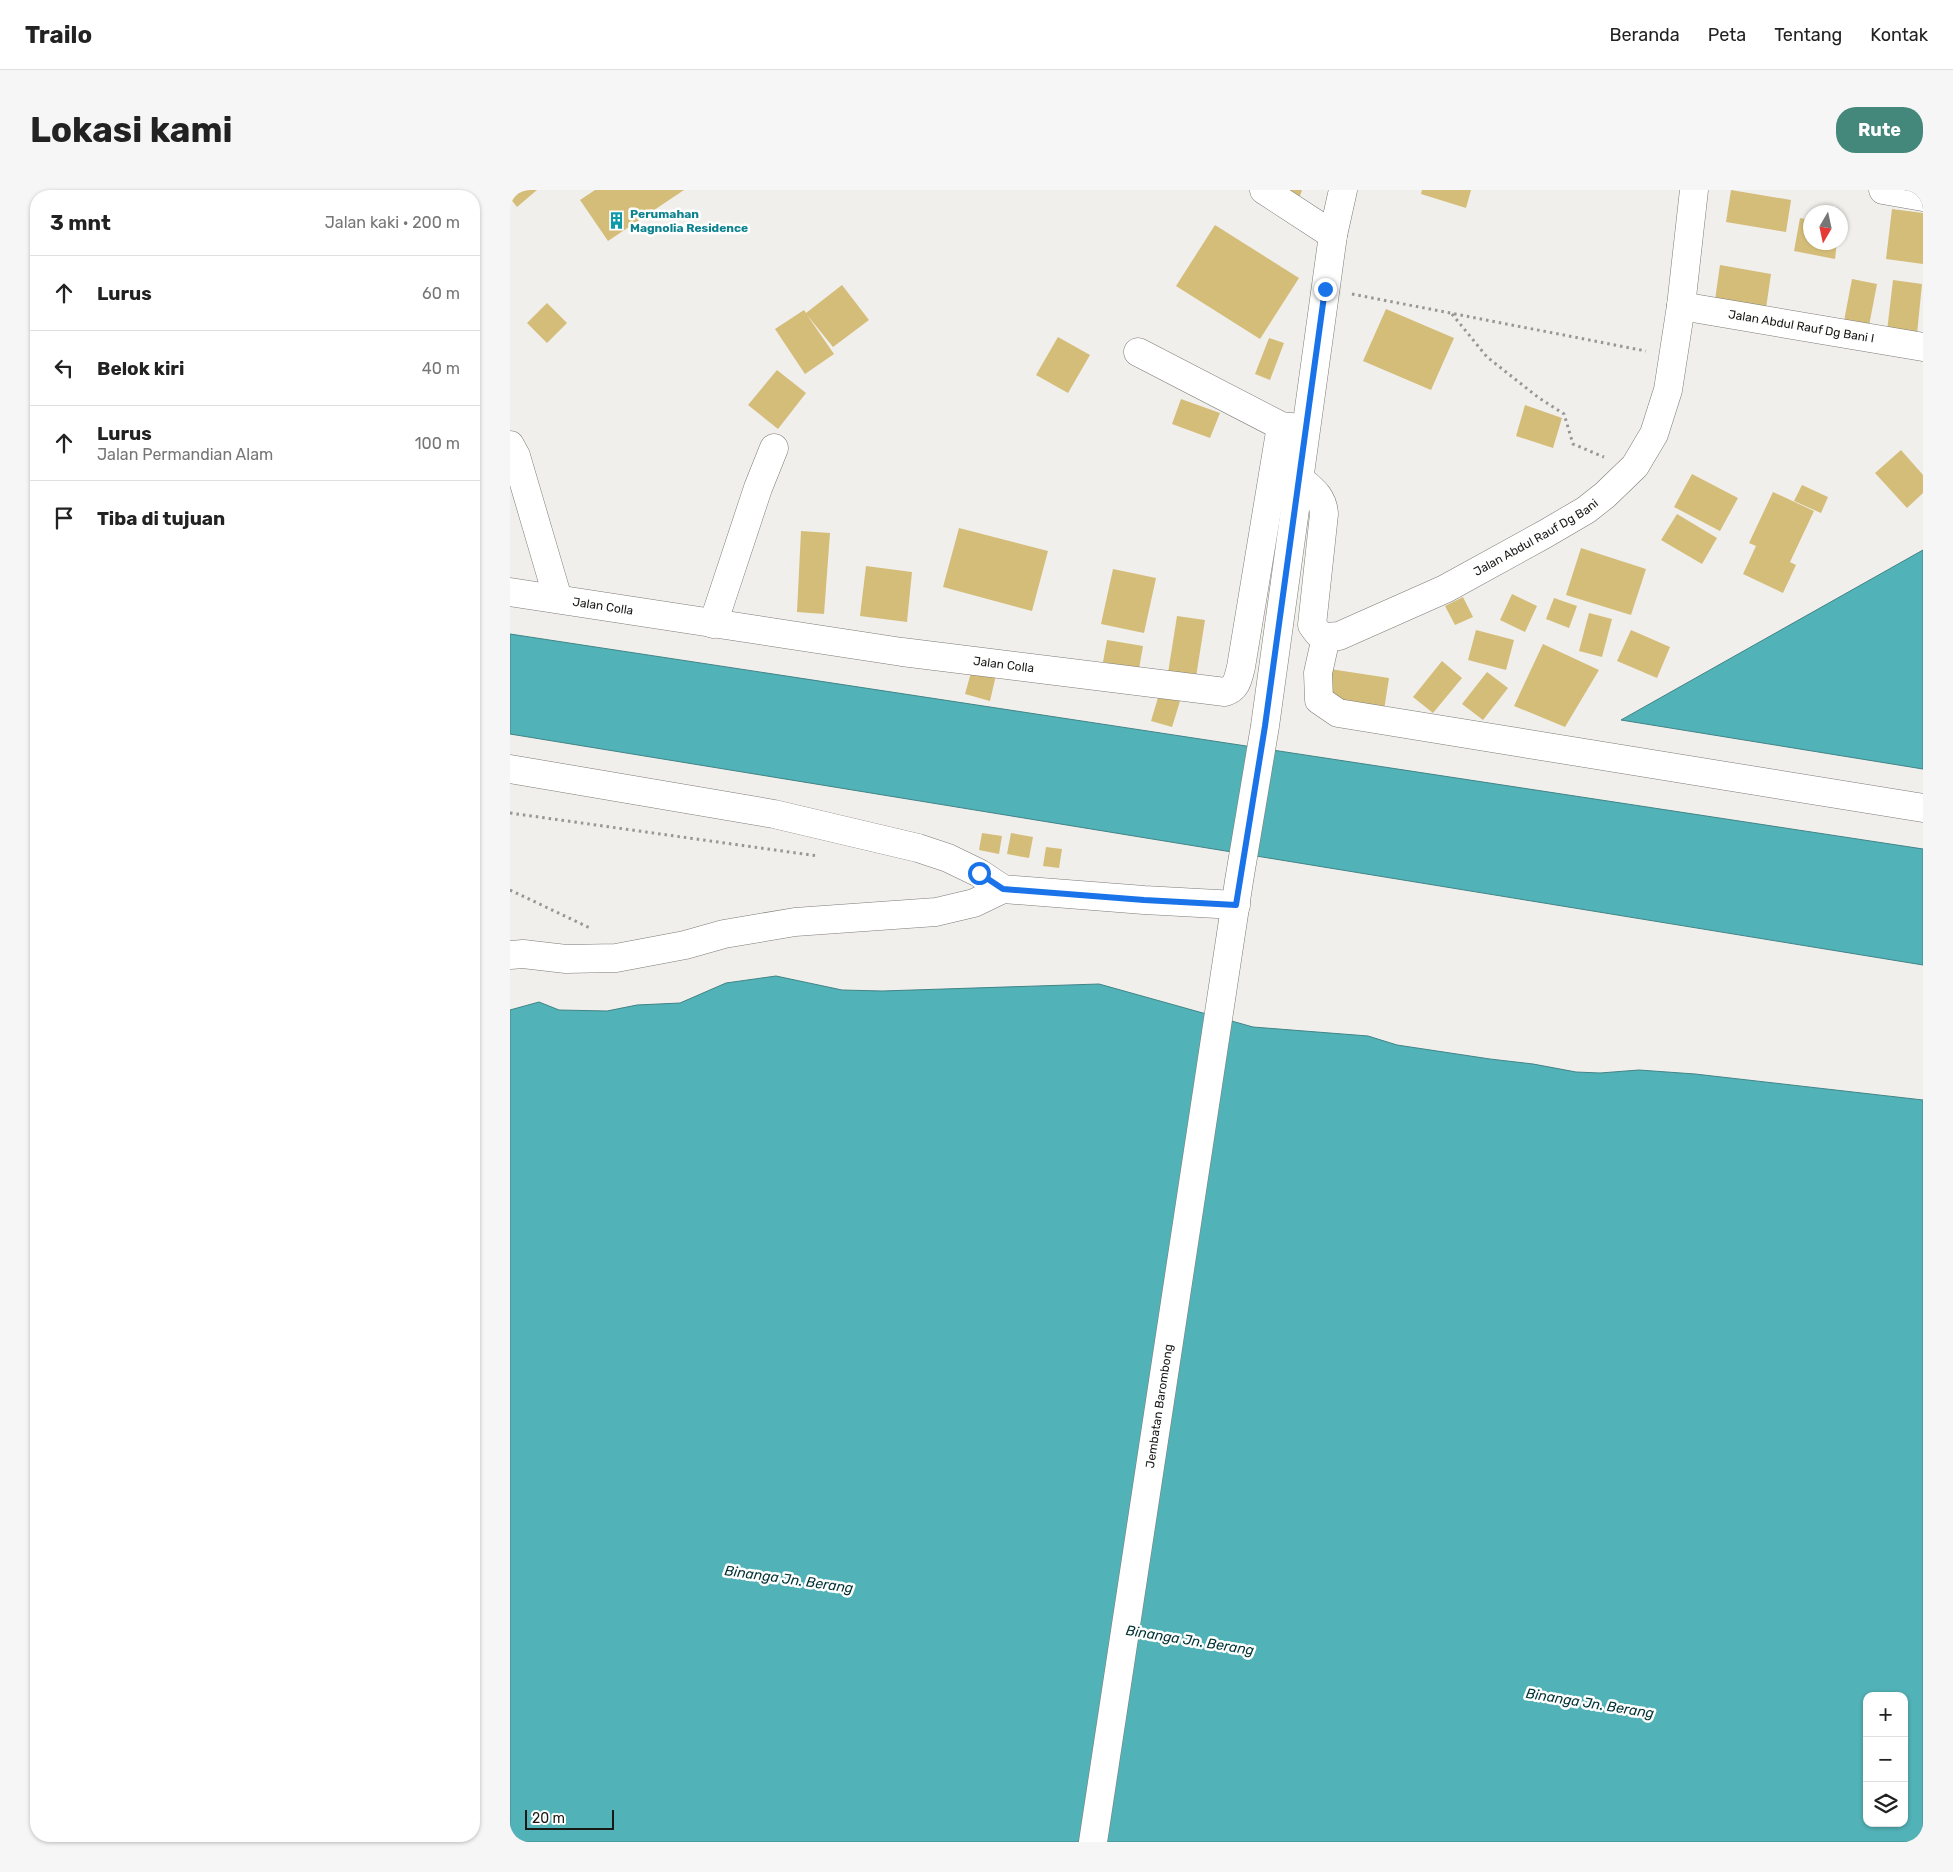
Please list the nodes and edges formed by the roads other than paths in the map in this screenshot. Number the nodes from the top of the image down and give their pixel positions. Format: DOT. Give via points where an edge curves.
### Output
graph roads {
  1 [pos="1264,190"];
  2 [pos="1343,190"];
  3 [pos="1694,190"];
  4 [pos="1883,190"];
  5 [pos="1923,197"];
  6 [pos="1333,235"];
  7 [pos="1681,306"];
  8 [pos="1923,347"];
  9 [pos="1138,352"];
  10 [pos="1293,427"];
  11 [pos="510,444"];
  12 [pos="774,448"];
  13 [pos="1300,480"];
  14 [pos="510,592"];
  15 [pos="558,599"];
  16 [pos="714,624"];
  17 [pos="1326,637"];
  18 [pos="510,769"];
  19 [pos="1923,808"];
  20 [pos="1003,889"];
  21 [pos="1238,893"];
  22 [pos="510,955"];
  23 [pos="1094,1842"];
  1 -- 6 [label="street"];
  2 -- 6 [label="street"];
  3 -- 7 [label="street, Jalan Abdul Rauf Dg Bani"];
  4 -- 5 [label="street"];
  6 -- 10 [label="street" via="1325,289"];
  7 -- 8 [label="street, Jalan Abdul Rauf Dg Bani I"];
  7 -- 17 [label="street, Jalan Abdul Rauf Dg Bani" via="1668,390 1654,434 1632,468 1605,495 1545,534 1444,589 1339,636"];
  9 -- 10 [label="street"];
  10 -- 13 [label="street, Jembatan Barombong"];
  10 -- 16 [label="street, Jalan Colla" via="1238,681 1231,690 1225,692 902,652"];
  11 -- 15 [label="street"];
  12 -- 16 [label="street"];
  13 -- 17 [label="street" via="1318,494 1324,504 1312,625"];
  13 -- 21 [label="street, Jembatan Barombong"];
  14 -- 15 [label="street, Jalan Colla"];
  15 -- 16 [label="street, Jalan Colla"];
  17 -- 19 [label="street" via="1318,673 1319,700 1338,713"];
  18 -- 20 [label="street" via="774,814 918,848 948,858"];
  20 -- 21 [label="street" via="1144,900"];
  20 -- 22 [label="street" via="974,903 936,912 795,922 616,958"];
  21 -- 23 [label="street, Jembatan Barombong"];
}
